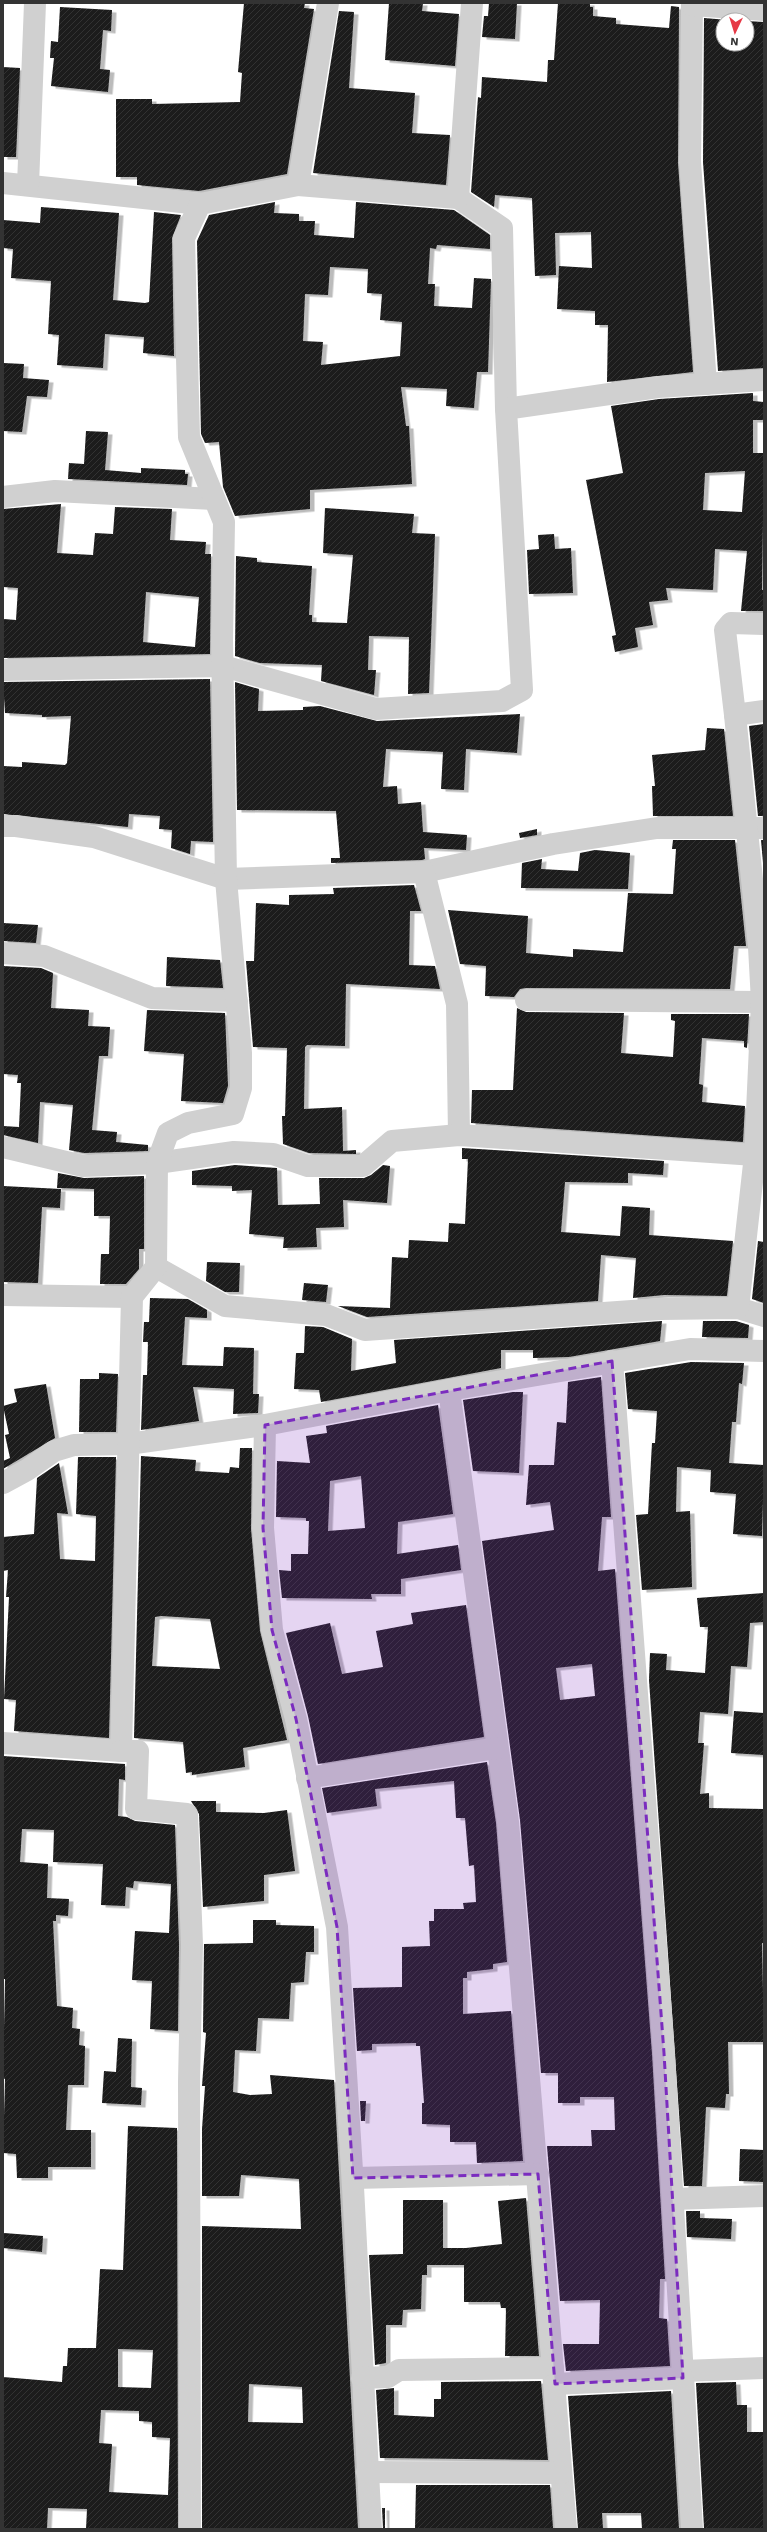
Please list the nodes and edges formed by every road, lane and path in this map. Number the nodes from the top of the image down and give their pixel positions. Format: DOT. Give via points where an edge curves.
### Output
graph roads {
  1 [pos="35,3"];
  2 [pos="328,3"];
  3 [pos="472,3"];
  4 [pos="692,4"];
  5 [pos="764,10"];
  6 [pos="3,183"];
  7 [pos="28,185"];
  8 [pos="298,185"];
  9 [pos="458,198"];
  10 [pos="200,204"];
  11 [pos="764,380"];
  12 [pos="706,384"];
  13 [pos="506,409"];
  14 [pos="3,497"];
  15 [pos="214,499"];
  16 [pos="764,624"];
  17 [pos="223,666"];
  18 [pos="3,670"];
  19 [pos="764,712"];
  20 [pos="735,715"];
  21 [pos="3,826"];
  22 [pos="755,828"];
  23 [pos="424,872"];
  24 [pos="226,879"];
  25 [pos="761,946"];
  26 [pos="3,953"];
  27 [pos="526,1000"];
  28 [pos="237,1001"];
  29 [pos="762,1002"];
  30 [pos="459,1135"];
  31 [pos="3,1146"];
  32 [pos="755,1155"];
  33 [pos="157,1163"];
  34 [pos="156,1267"];
  35 [pos="3,1295"];
  36 [pos="132,1298"];
  37 [pos="738,1308"];
  38 [pos="764,1316"];
  39 [pos="764,1351"];
  40 [pos="612,1361"];
  41 [pos="449,1390"];
  42 [pos="265,1425"];
  43 [pos="128,1444"];
  44 [pos="3,1484"];
  45 [pos="3,1743"];
  46 [pos="497,1748"];
  47 [pos="121,1751"];
  48 [pos="307,1778"];
  49 [pos="538,2174"];
  50 [pos="353,2178"];
  51 [pos="764,2196"];
  52 [pos="673,2199"];
  53 [pos="764,2368"];
  54 [pos="683,2374"];
  55 [pos="554,2376"];
  56 [pos="362,2378"];
  57 [pos="367,2472"];
  58 [pos="561,2473"];
  59 [pos="190,2529"];
  60 [pos="370,2529"];
  61 [pos="566,2529"];
  62 [pos="692,2529"];
  1 -- 7 [label="street"];
  2 -- 8 [label="street"];
  3 -- 9 [label="street"];
  4 -- 5 [label="street"];
  4 -- 12 [label="street" via="690,162"];
  6 -- 7 [label="street"];
  7 -- 10 [label="street"];
  8 -- 9 [label="street"];
  8 -- 10 [label="street"];
  9 -- 13 [label="street" via="502,228"];
  10 -- 15 [label="street" via="184,238 189,437"];
  11 -- 12 [label="street"];
  12 -- 13 [label="street" via="658,387"];
  13 -- 17 [label="street" via="522,690 502,701 376,709"];
  14 -- 15 [label="street" via="55,491"];
  15 -- 17 [label="street" via="224,522"];
  16 -- 20 [label="street" via="731,622 725,630"];
  17 -- 18 [label="street"];
  17 -- 24 [label="street"];
  19 -- 20 [label="street"];
  20 -- 22 [label="street"];
  21 -- 24 [label="street" via="94,836"];
  22 -- 23 [label="street" via="656,828 553,844"];
  22 -- 25 [label="street"];
  23 -- 24 [label="street"];
  23 -- 30 [label="street" via="458,1004"];
  24 -- 28 [label="street"];
  25 -- 29 [label="street"];
  26 -- 28 [label="street" via="44,956 152,998"];
  27 -- 29 [label="street"];
  28 -- 33 [label="street" via="241,1088 233,1114 188,1123 168,1133"];
  29 -- 32 [label="street"];
  30 -- 32 [label="street"];
  30 -- 33 [label="street" via="392,1141 363,1166 308,1166 272,1154 234,1152"];
  31 -- 33 [label="street" via="83,1166"];
  32 -- 37 [label="street"];
  33 -- 34 [label="street"];
  34 -- 36 [label="street"];
  34 -- 37 [label="street" via="225,1306 326,1314 365,1330 660,1309"];
  35 -- 36 [label="street"];
  36 -- 43 [label="street"];
  37 -- 38 [label="street"];
  39 -- 40 [label="street" via="690,1349"];
  40 -- 41 [label="street"];
  40 -- 52 [label="street"];
  41 -- 42 [label="street"];
  41 -- 46 [label="street"];
  42 -- 43 [label="street"];
  42 -- 48 [label="street" via="263,1528 272,1630 296,1720"];
  43 -- 44 [label="street" via="74,1445 54,1451"];
  43 -- 47 [label="street"];
  45 -- 47 [label="street"];
  46 -- 48 [label="street"];
  46 -- 49 [label="street" via="508,1822"];
  47 -- 59 [label="street" via="138,1751 136,1809 187,1814 192,1945 189,2082"];
  48 -- 50 [label="street" via="337,1927"];
  49 -- 50 [label="street"];
  49 -- 55 [label="street"];
  50 -- 56 [label="street"];
  51 -- 52 [label="street"];
  52 -- 54 [label="street"];
  53 -- 54 [label="street"];
  54 -- 55 [label="street"];
  54 -- 62 [label="street"];
  55 -- 56 [label="street" via="399,2370 388,2377"];
  55 -- 58 [label="street"];
  56 -- 57 [label="street"];
  57 -- 58 [label="street"];
  57 -- 60 [label="street"];
  58 -- 61 [label="street"];
}
